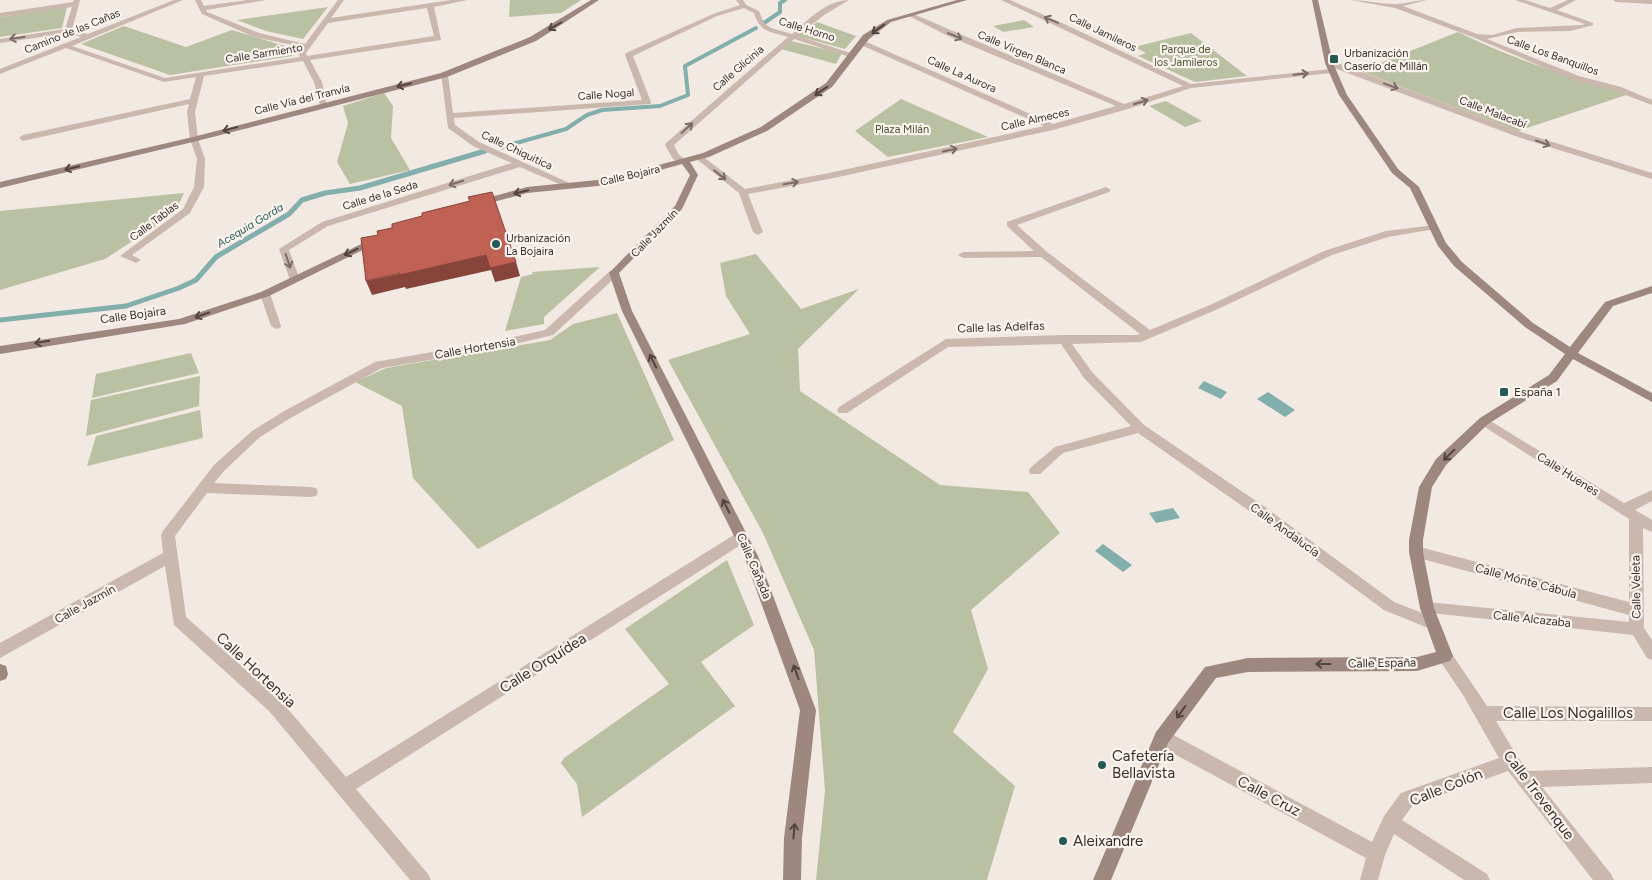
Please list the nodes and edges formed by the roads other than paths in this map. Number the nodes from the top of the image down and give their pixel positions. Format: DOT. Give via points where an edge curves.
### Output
graph roads {
  1 [pos="180,0"];
  2 [pos="198,0"];
  3 [pos="263,0"];
  4 [pos="341,0"];
  5 [pos="394,0"];
  6 [pos="464,0"];
  7 [pos="596,0"];
  8 [pos="846,0"];
  9 [pos="964,0"];
  10 [pos="1004,0"];
  11 [pos="1314,0"];
  12 [pos="1353,0"];
  13 [pos="1424,0"];
  14 [pos="1518,0"];
  15 [pos="1574,0"];
  16 [pos="1616,0"];
  17 [pos="77,2"];
  18 [pos="1652,2"];
  19 [pos="741,3"];
  20 [pos="430,6"];
  21 [pos="1396,6"];
  22 [pos="202,8"];
  23 [pos="395,11"];
  24 [pos="1550,11"];
  25 [pos="0,15"];
  26 [pos="911,15"];
  27 [pos="326,21"];
  28 [pos="68,31"];
  29 [pos="793,36"];
  30 [pos="1476,36"];
  31 [pos="88,37"];
  32 [pos="0,41"];
  33 [pos="862,42"];
  34 [pos="66,46"];
  35 [pos="306,46"];
  36 [pos="853,55"];
  37 [pos="305,59"];
  38 [pos="1330,67"];
  39 [pos="0,72"];
  40 [pos="201,74"];
  41 [pos="444,75"];
  42 [pos="1190,86"];
  43 [pos="193,101"];
  44 [pos="1652,102"];
  45 [pos="324,105"];
  46 [pos="1125,107"];
  47 [pos="450,116"];
  48 [pos="1053,127"];
  49 [pos="23,138"];
  50 [pos="194,139"];
  51 [pos="698,158"];
  52 [pos="685,162"];
  53 [pos="519,164"];
  54 [pos="1652,176"];
  55 [pos="0,185"];
  56 [pos="569,186"];
  57 [pos="1106,190"];
  58 [pos="743,192"];
  59 [pos="469,207"];
  60 [pos="1432,227"];
  61 [pos="758,232"];
  62 [pos="387,235"];
  63 [pos="1043,254"];
  64 [pos="963,255"];
  65 [pos="136,260"];
  66 [pos="614,273"];
  67 [pos="295,280"];
  68 [pos="1652,289"];
  69 [pos="265,294"];
  70 [pos="276,326"];
  71 [pos="1148,334"];
  72 [pos="1063,339"];
  73 [pos="0,350"];
  74 [pos="1572,354"];
  75 [pos="1652,398"];
  76 [pos="843,410"];
  77 [pos="1484,421"];
  78 [pos="1140,428"];
  79 [pos="1035,471"];
  80 [pos="204,488"];
  81 [pos="311,492"];
  82 [pos="1652,495"];
  83 [pos="1630,513"];
  84 [pos="1652,527"];
  85 [pos="742,538"];
  86 [pos="1416,552"];
  87 [pos="170,556"];
  88 [pos="1427,608"];
  89 [pos="1636,610"];
  90 [pos="1433,624"];
  91 [pos="1637,629"];
  92 [pos="1650,647"];
  93 [pos="0,651"];
  94 [pos="1445,656"];
  95 [pos="1483,713"];
  96 [pos="1652,714"];
  97 [pos="1162,738"];
  98 [pos="1511,762"];
  99 [pos="1652,775"];
  100 [pos="1526,779"];
  101 [pos="343,788"];
  102 [pos="1390,822"];
  103 [pos="1376,854"];
  104 [pos="422,880"];
  105 [pos="792,880"];
  106 [pos="1102,880"];
  107 [pos="1369,880"];
  108 [pos="1481,880"];
  109 [pos="1605,880"];
  1 -- 31 [label="street, Camino de las Cañas"];
  2 -- 22 [label="street"];
  3 -- 22 [label="street"];
  4 -- 27 [label="street"];
  5 -- 23 [label="street"];
  6 -- 20 [label="street"];
  7 -- 41 [label="street, Calle Vía del Tranvía, one-way" via="533,39"];
  8 -- 29 [label="street, Calle Glicinia" via="827,9"];
  9 -- 26 [label="street, Calle Bojaira"];
  42 -- 10 [label="street, Calle Jamileros, one-way"];
  11 -- 38 [label="street"];
  12 -- 21 [label="street"];
  13 -- 21 [label="street"];
  14 -- 24 [label="street"];
  15 -- 24 [label="street"];
  16 -- 18 [label="street"];
  17 -- 25 [label="street"];
  17 -- 28 [label="street"];
  19 -- 29 [label="street, Calle Horno" via="757,12 760,24"];
  19 -- 47 [label="street, Calle Nogal" via="629,55 647,102"];
  20 -- 23 [label="street"];
  20 -- 37 [label="street, Calle Sarmiento" via="438,38"];
  21 -- 30 [label="street, Calle Los Banquillos"];
  22 -- 35 [label="street" via="204,13 257,35"];
  23 -- 27 [label="street"];
  24 -- 30 [label="street" via="1590,24 1570,29 1517,30 1492,37"];
  26 -- 33 [label="street, Calle Bojaira, one-way" via="889,21"];
  26 -- 46 [label="street, Calle Virgen Blanca, one-way"];
  27 -- 35 [label="street"];
  28 -- 31 [label="street"];
  28 -- 32 [label="street, one-way"];
  29 -- 36 [label="street, Calle Horno"];
  52 -- 29 [label="street, Calle Glicinia, one-way" via="676,157 669,145"];
  30 -- 44 [label="street, Calle Los Banquillos" via="1576,78"];
  31 -- 34 [label="street, Camino de las Cañas"];
  33 -- 36 [label="street, Calle Bojaira"];
  33 -- 48 [label="street, Calle La Aurora"];
  34 -- 39 [label="street, Camino de las Cañas"];
  34 -- 40 [label="street, Calle Sarmiento" via="164,80"];
  35 -- 37 [label="street" via="302,54"];
  36 -- 51 [label="street, Calle Bojaira, one-way" via="829,85 786,115 764,129"];
  37 -- 40 [label="street, Calle Sarmiento"];
  37 -- 45 [label="street" via="318,82"];
  42 -- 38 [label="street, Calle Almeces, one-way"];
  38 -- 54 [label="street, Calle Malacabí, one-way" via="1521,135"];
  38 -- 60 [label="street" via="1343,95 1395,171 1414,187"];
  40 -- 43 [label="street, Calle Tablas"];
  41 -- 45 [label="street, Calle Vía del Tranvía, one-way"];
  41 -- 47 [label="street, Calle Chiquitica"];
  46 -- 42 [label="street, Calle Almeces, one-way"];
  43 -- 49 [label="street"];
  43 -- 50 [label="street, Calle Tablas"];
  45 -- 50 [label="street, Calle Vía del Tranvía, one-way"];
  46 -- 48 [label="street, Calle Almeces"];
  47 -- 53 [label="street, Calle Chiquitica" via="451,126 476,144"];
  58 -- 48 [label="street, Calle Almeces, one-way"];
  50 -- 55 [label="street, Calle Vía del Tranvía, one-way"];
  50 -- 65 [label="street, Calle Tablas" via="200,159 199,186 188,211 125,256"];
  51 -- 52 [label="street, Calle Bojaira"];
  51 -- 58 [label="street, one-way"];
  52 -- 56 [label="street, Calle Bojaira" via="607,182"];
  52 -- 66 [label="street, Calle Jazmín" via="694,175 679,207"];
  53 -- 56 [label="street, Calle Chiquitica"];
  53 -- 67 [label="street, Calle de la Seda, one-way" via="325,224 284,249"];
  56 -- 59 [label="street, Calle Bojaira, one-way" via="527,190"];
  57 -- 63 [label="street" via="1010,224"];
  58 -- 61 [label="street"];
  60 -- 71 [label="street, Calle las Adelfas" via="1386,234 1328,252 1214,308"];
  60 -- 74 [label="street" via="1458,264 1529,324"];
  62 -- 67 [label="street, Calle Bojaira, one-way"];
  63 -- 64 [label="street"];
  63 -- 71 [label="street"];
  66 -- 80 [label="street, Calle Hortensia" via="549,333 379,365 256,434 219,468"];
  85 -- 66 [label="street, Calle Cañada, one-way" via="627,311"];
  67 -- 69 [label="street, Calle Bojaira"];
  68 -- 74 [label="street" via="1610,304"];
  69 -- 70 [label="street"];
  69 -- 73 [label="street, Calle Bojaira, one-way" via="181,322"];
  71 -- 72 [label="street, Calle las Adelfas" via="1137,339"];
  72 -- 76 [label="street, Calle las Adelfas" via="946,342"];
  72 -- 78 [label="street, Calle Andalucía" via="1088,375"];
  74 -- 75 [label="street"];
  74 -- 77 [label="street" via="1553,378"];
  77 -- 83 [label="street, Calle Huenes"];
  77 -- 86 [label="street, one-way" via="1441,462 1426,487"];
  78 -- 79 [label="street" via="1060,450"];
  78 -- 90 [label="street, Calle Andalucía" via="1389,606"];
  80 -- 81 [label="street"];
  80 -- 87 [label="street, Calle Hortensia" via="168,535"];
  82 -- 83 [label="street"];
  83 -- 84 [label="street, Calle Huenes"];
  83 -- 89 [label="street, Calle Veleta"];
  85 -- 101 [label="street, Calle Orquídea"];
  105 -- 85 [label="street, Calle Cañada, one-way" via="794,828 808,710"];
  86 -- 88 [label="street"];
  86 -- 89 [label="street, Calle Mónte Cábula"];
  87 -- 93 [label="street, Calle Jazmín"];
  87 -- 101 [label="street, Calle Hortensia" via="179,620 275,706"];
  88 -- 90 [label="street"];
  88 -- 91 [label="street, Calle Alcazaba"];
  89 -- 91 [label="street, Calle Veleta"];
  90 -- 94 [label="street"];
  91 -- 92 [label="street, Calle Veleta"];
  94 -- 95 [label="street, Calle Trevenque"];
  94 -- 97 [label="street, Calle España, one-way" via="1417,664 1248,665 1211,672"];
  95 -- 96 [label="street, Calle Los Nogalillos"];
  95 -- 98 [label="street, Calle Trevenque"];
  97 -- 103 [label="street, Calle Cruz"];
  97 -- 106 [label="street, Calle España"];
  98 -- 100 [label="street, Calle Trevenque"];
  98 -- 102 [label="street, Calle Colón" via="1407,799"];
  99 -- 100 [label="street"];
  100 -- 109 [label="street, Calle Trevenque"];
  101 -- 104 [label="street, Calle Hortensia"];
  102 -- 103 [label="street, Calle Colón"];
  102 -- 108 [label="street"];
  103 -- 107 [label="street, Calle Colón"];
}
